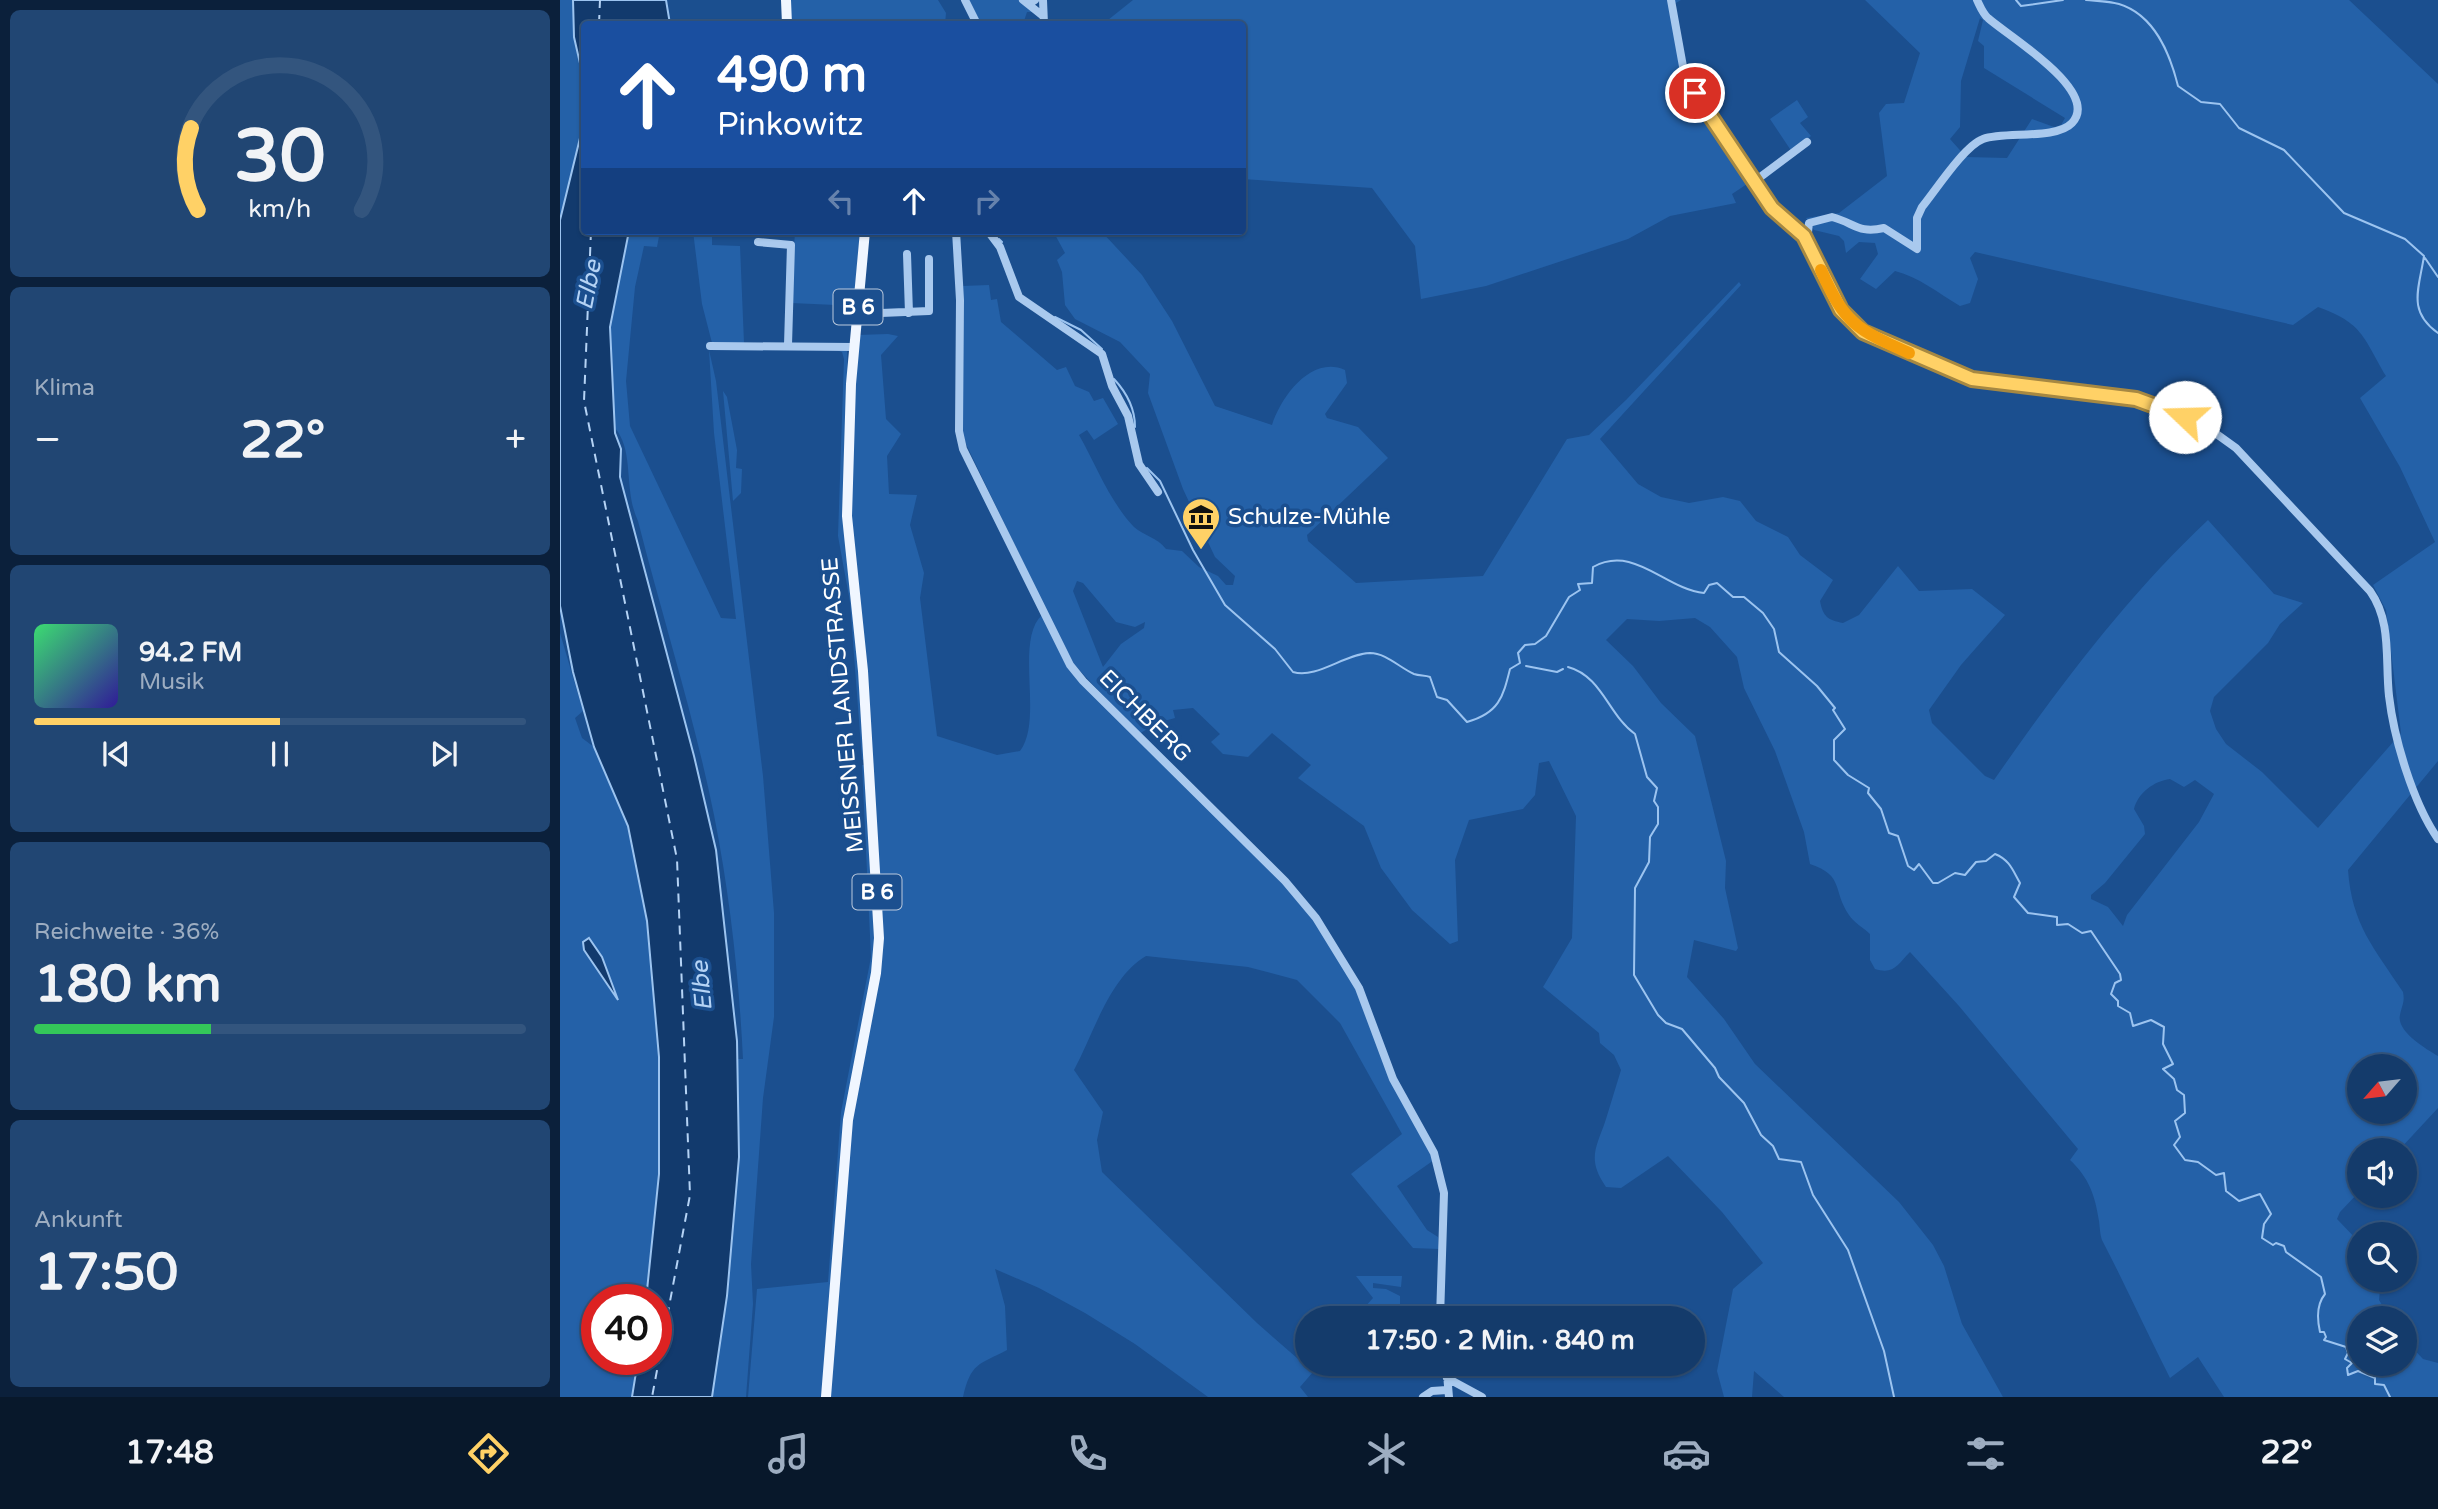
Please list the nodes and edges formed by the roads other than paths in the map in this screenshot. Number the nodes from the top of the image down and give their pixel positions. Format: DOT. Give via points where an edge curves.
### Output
graph roads {
  1 [pos="786,0"];
  2 [pos="965,0"];
  3 [pos="1043,0"];
  4 [pos="1671,0"];
  5 [pos="1977,0"];
  6 [pos="1028,1"];
  7 [pos="1044,20"];
  8 [pos="787,21"];
  9 [pos="976,21"];
  10 [pos="1807,142"];
  11 [pos="1755,181"];
  12 [pos="1804,227"];
  13 [pos="865,235"];
  14 [pos="956,235"];
  15 [pos="991,235"];
  16 [pos="758,242"];
  17 [pos="907,254"];
  18 [pos="929,260"];
  19 [pos="909,313"];
  20 [pos="857,314"];
  21 [pos="788,345"];
  22 [pos="710,346"];
  23 [pos="853,347"];
  24 [pos="1158,492"];
  25 [pos="2438,839"];
  26 [pos="1440,1306"];
  27 [pos="1447,1378"];
  28 [pos="1448,1394"];
  29 [pos="826,1397"];
  30 [pos="1423,1397"];
  31 [pos="1482,1397"];
  1 -- 8 [label="main road"];
  2 -- 9 [label="street"];
  3 -- 7 [label="street"];
  4 -- 11 [label="street" via="1684,72"];
  5 -- 12 [label="street" via="1989,20 2029,46 2057,75 2077,104 2073,122 2059,129 1983,139 1973,145 1922,207 1917,218 1917,249 1884,228 1858,230 1832,217"];
  6 -- 7 [label="street"];
  10 -- 11 [label="street"];
  11 -- 12 [label="street" via="1772,208 1790,225"];
  12 -- 25 [label="street" via="1841,310 1863,332 1949,371 1982,380 2136,399 2204,425 2236,448 2380,606 2385,620 2389,698 2399,739 2417,801"];
  13 -- 20 [label="main road, B 6"];
  14 -- 26 [label="street, EICHBERG" via="960,441 1062,649 1083,681 1285,881 1316,918 1359,988 1393,1079 1419,1122 1441,1173"];
  15 -- 24 [label="street" via="1019,297 1102,354 1128,416 1139,464"];
  16 -- 21 [label="street" via="791,245"];
  17 -- 19 [label="street"];
  18 -- 19 [label="street" via="929,311"];
  19 -- 20 [label="street"];
  20 -- 23 [label="main road, B 6"];
  21 -- 22 [label="street"];
  21 -- 23 [label="street"];
  23 -- 29 [label="main road, MEISSNER LANDSTRASSE / B 6" via="847,516 863,671 879,938 848,1120"];
  27 -- 28 [label="street"];
  27 -- 31 [label="street"];
  28 -- 30 [label="street" via="1432,1391"];
}
